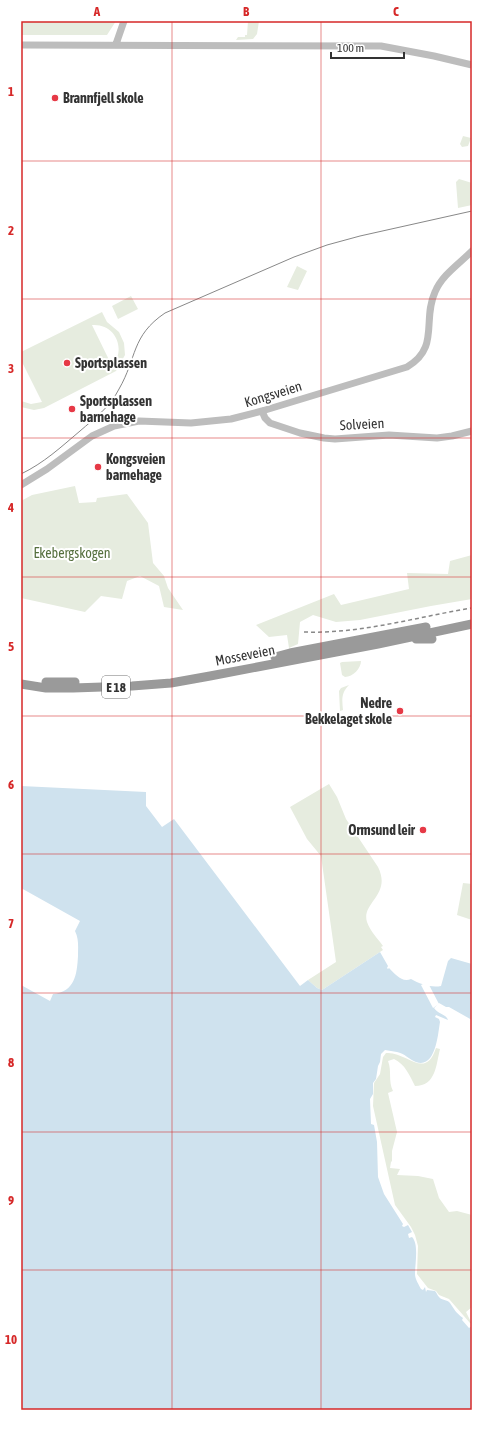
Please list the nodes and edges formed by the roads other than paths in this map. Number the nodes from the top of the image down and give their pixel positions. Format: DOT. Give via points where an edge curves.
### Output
graph roads {
  1 [pos="124,21"];
  2 [pos="116,44"];
  3 [pos="21,45"];
  4 [pos="472,65"];
  5 [pos="472,251"];
  6 [pos="262,411"];
  7 [pos="472,432"];
  8 [pos="21,486"];
  9 [pos="472,618"];
  10 [pos="472,624"];
  11 [pos="409,637"];
  12 [pos="432,639"];
  13 [pos="356,640"];
  14 [pos="332,652"];
  15 [pos="283,656"];
  16 [pos="302,658"];
  17 [pos="21,683"];
  1 -- 2 [label="street"];
  2 -- 3 [label="street"];
  2 -- 4 [label="street" via="381,46"];
  5 -- 6 [label="street, Kongsveien" via="437,288 430,306 427,344 414,362 399,370"];
  6 -- 7 [label="street, Solveien" via="270,423 324,438 389,435 437,438"];
  6 -- 8 [label="street, Kongsveien" via="210,422 145,421 119,425 92,436"];
  9 -- 13 [label="highway, Mosseveien / E 18"];
  10 -- 11 [label="highway, Mosseveien / E 18"];
  11 -- 12 [label="highway"];
  11 -- 14 [label="highway, Mosseveien / E 18"];
  13 -- 14 [label="highway, E 18"];
  13 -- 15 [label="highway, Mosseveien / E 18"];
  14 -- 16 [label="highway, Mosseveien / E 18"];
  15 -- 16 [label="highway, E 18"];
  15 -- 17 [label="highway, Mosseveien / E 18" via="197,673 148,679"];
  16 -- 17 [label="highway, Mosseveien / E 18" via="198,679 154,684 60,688 35,687"];
}
